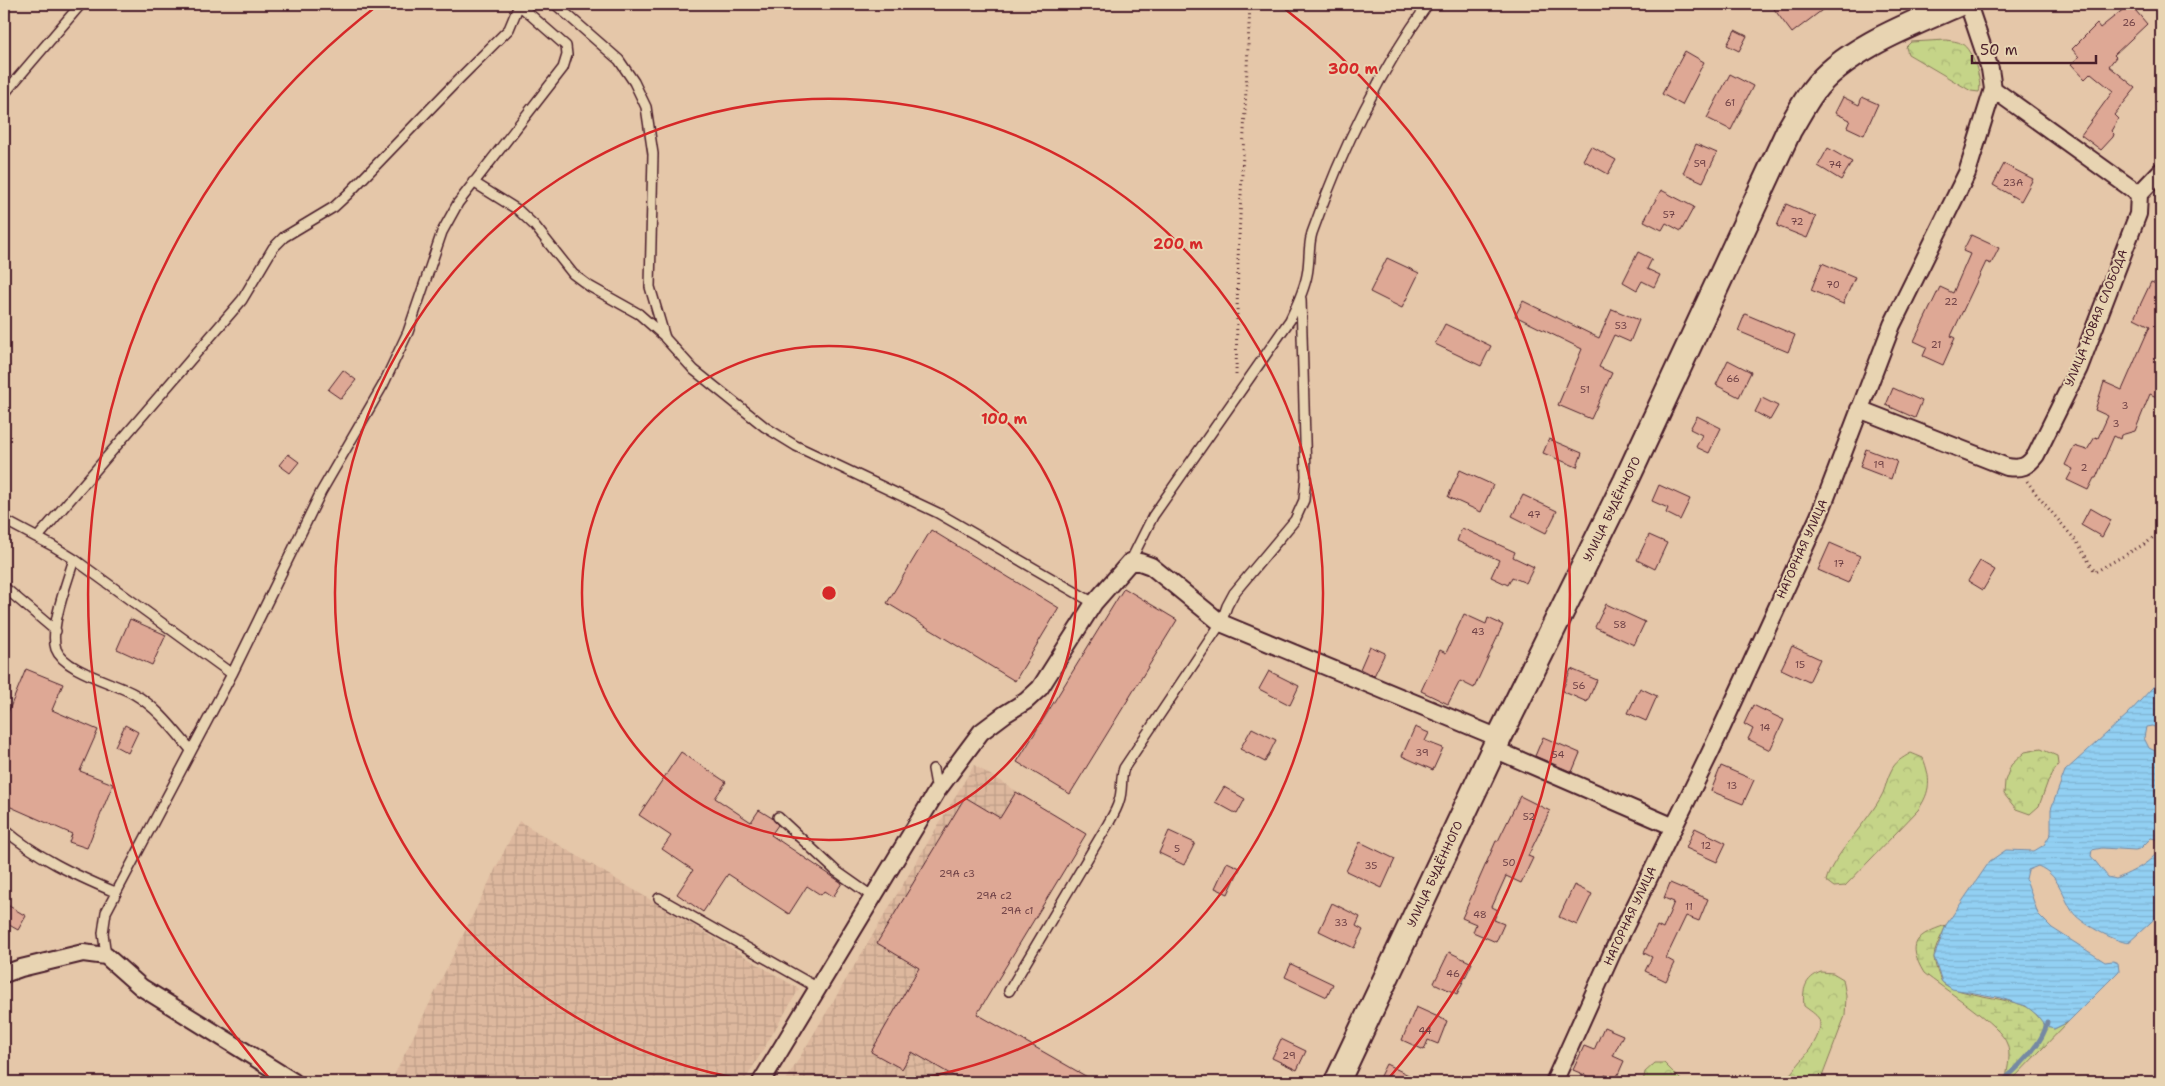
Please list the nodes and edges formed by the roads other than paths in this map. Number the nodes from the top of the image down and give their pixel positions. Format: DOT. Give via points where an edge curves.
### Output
graph roads {
  1 [pos="81,4"];
  2 [pos="518,4"];
  3 [pos="554,4"];
  4 [pos="1428,4"];
  5 [pos="1958,4"];
  6 [pos="1968,4"];
  7 [pos="1994,89"];
  8 [pos="4,94"];
  9 [pos="2161,171"];
  10 [pos="473,182"];
  11 [pos="2139,194"];
  12 [pos="1301,299"];
  13 [pos="665,338"];
  14 [pos="1859,409"];
  15 [pos="4,520"];
  16 [pos="38,537"];
  17 [pos="74,559"];
  18 [pos="1130,562"];
  19 [pos="4,587"];
  20 [pos="1094,603"];
  21 [pos="1221,623"];
  22 [pos="56,631"];
  23 [pos="232,674"];
  24 [pos="1496,743"];
  25 [pos="191,750"];
  26 [pos="933,769"];
  27 [pos="937,790"];
  28 [pos="778,817"];
  29 [pos="1672,826"];
  30 [pos="4,828"];
  31 [pos="115,892"];
  32 [pos="873,897"];
  33 [pos="660,898"];
  34 [pos="106,956"];
  35 [pos="4,974"];
  36 [pos="818,988"];
  37 [pos="1009,990"];
  38 [pos="294,1082"];
  39 [pos="761,1082"];
  40 [pos="1337,1082"];
  41 [pos="1554,1082"];
  1 -- 8 [label="lane"];
  2 -- 10 [label="lane" via="562,40 567,55 564,68"];
  2 -- 16 [label="lane" via="509,29 348,194 273,248 242,300"];
  3 -- 13 [label="lane" via="618,60 646,107 653,154 650,287"];
  4 -- 12 [label="lane" via="1378,84 1322,206 1311,237 1308,274"];
  5 -- 24 [label="main road, УЛИЦА БУДЁННОГО" via="1882,38 1843,62 1814,89 1789,130 1626,481"];
  6 -- 7 [label="street, НАГОРНАЯ УЛИЦА"];
  7 -- 11 [label="street"];
  7 -- 14 [label="street, НАГОРНАЯ УЛИЦА" via="1967,174 1892,325"];
  9 -- 11 [label="street"];
  10 -- 13 [label="lane" via="518,210 573,274 639,314"];
  10 -- 23 [label="lane" via="442,232 408,332 383,385 321,492"];
  11 -- 14 [label="street, УЛИЦА НОВАЯ СЛОБОДА" via="2138,214 2078,368 2029,465 2020,469 2003,466"];
  12 -- 18 [label="lane" via="1290,320 1153,516"];
  12 -- 21 [label="lane" via="1304,500 1294,520 1234,593"];
  13 -- 20 [label="lane" via="694,370 773,432 938,513"];
  14 -- 29 [label="street, НАГОРНАЯ УЛИЦА" via="1819,516"];
  15 -- 16 [label="lane"];
  16 -- 17 [label="lane"];
  17 -- 22 [label="lane"];
  17 -- 23 [label="lane"];
  18 -- 20 [label="street"];
  18 -- 21 [label="street" via="1151,566"];
  19 -- 22 [label="lane"];
  20 -- 27 [label="street" via="1040,688 981,732"];
  21 -- 24 [label="street"];
  21 -- 37 [label="lane" via="1124,768 1119,802 1108,824"];
  22 -- 25 [label="lane" via="56,648 63,659 151,705"];
  23 -- 25 [label="lane"];
  24 -- 29 [label="street"];
  24 -- 40 [label="main road, УЛИЦА БУДЁННОГО"];
  25 -- 31 [label="lane"];
  26 -- 27 [label="lane"];
  27 -- 32 [label="street"];
  28 -- 32 [label="lane" via="836,871"];
  29 -- 41 [label="street, НАГОРНАЯ УЛИЦА"];
  30 -- 31 [label="lane" via="22,845 69,872"];
  31 -- 34 [label="lane" via="106,912 103,934"];
  32 -- 36 [label="street"];
  33 -- 36 [label="lane"];
  34 -- 35 [label="street" via="83,954"];
  34 -- 38 [label="street" via="141,987"];
  36 -- 39 [label="street"];
}
